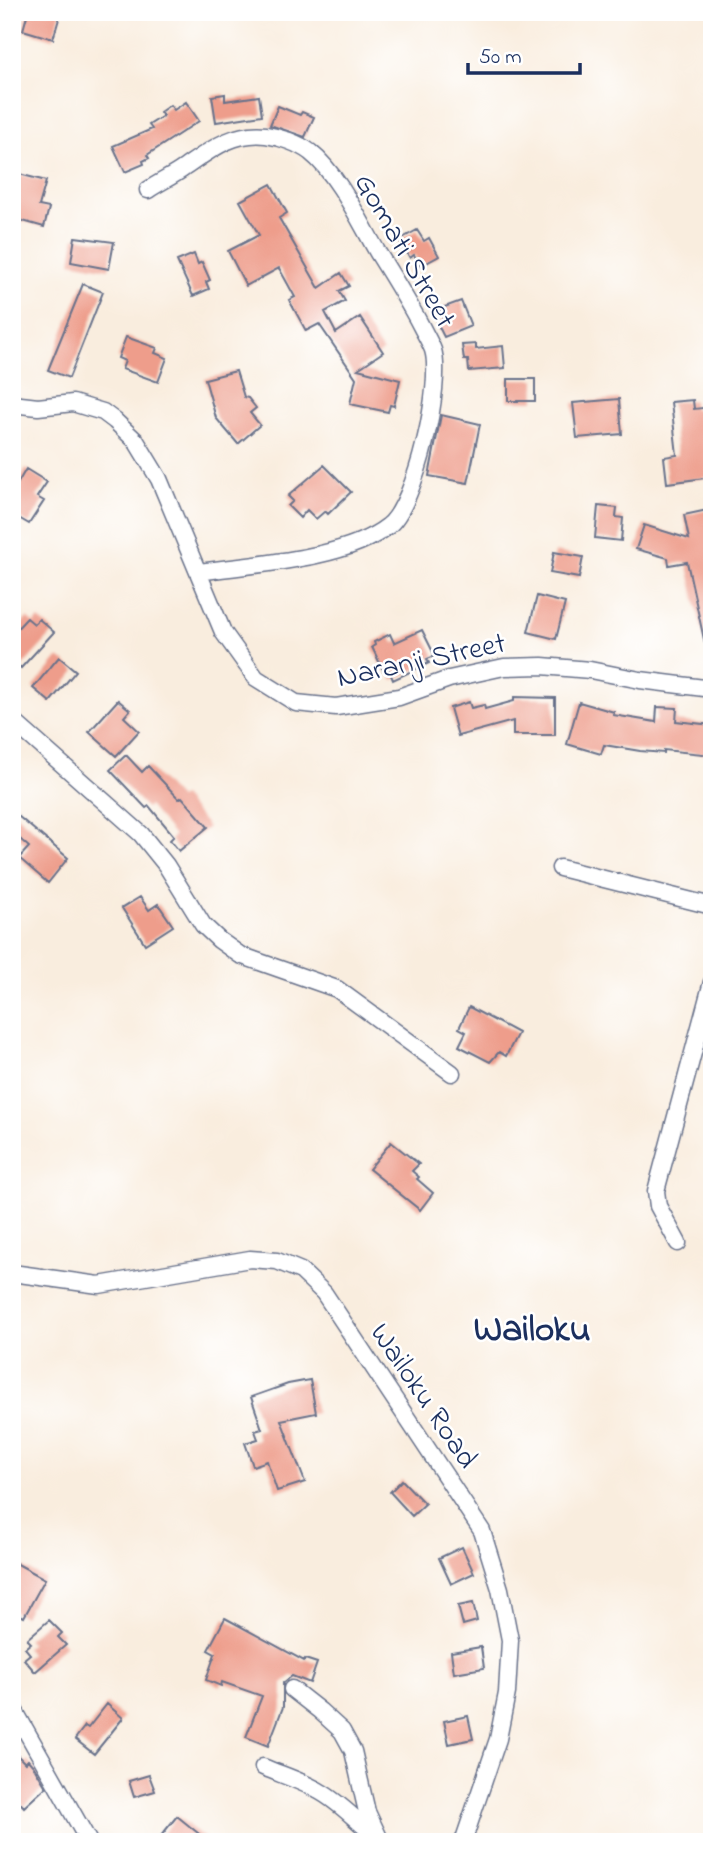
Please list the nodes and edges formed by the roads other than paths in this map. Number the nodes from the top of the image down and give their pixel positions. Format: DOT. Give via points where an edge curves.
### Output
graph roads {
  1 [pos="148,190"];
  2 [pos="12,404"];
  3 [pos="199,572"];
  4 [pos="712,690"];
  5 [pos="12,720"];
  6 [pos="560,868"];
  7 [pos="712,906"];
  8 [pos="712,982"];
  9 [pos="452,1073"];
  10 [pos="678,1243"];
  11 [pos="12,1273"];
  12 [pos="292,1689"];
  13 [pos="12,1706"];
  14 [pos="263,1767"];
  15 [pos="380,1840"];
  16 [pos="89,1842"];
  17 [pos="463,1842"];
  1 -- 3 [label="street, Gomati Street" via="213,147 243,136 280,137 310,152 332,178 407,300 433,349 435,363 433,408 413,484 389,526 334,552"];
  2 -- 3 [label="street, Naranji Street" via="73,403 103,412 115,421 136,441 159,479"];
  3 -- 4 [label="street, Naranji Street" via="223,632 241,658 256,678 296,703 336,707 399,697 449,679 504,667 590,670"];
  5 -- 9 [label="street" via="141,834 203,925 219,940 251,960 337,989"];
  6 -- 7 [label="street"];
  8 -- 10 [label="street" via="656,1191 657,1206"];
  11 -- 17 [label="street, Wailoku Road" via="99,1285 250,1259 277,1261 300,1271 324,1293 482,1531 500,1589 510,1640 507,1693 498,1739"];
  12 -- 15 [label="street" via="342,1731 354,1751 367,1812"];
  13 -- 16 [label="street"];
  14 -- 15 [label="street" via="319,1791"];
}
